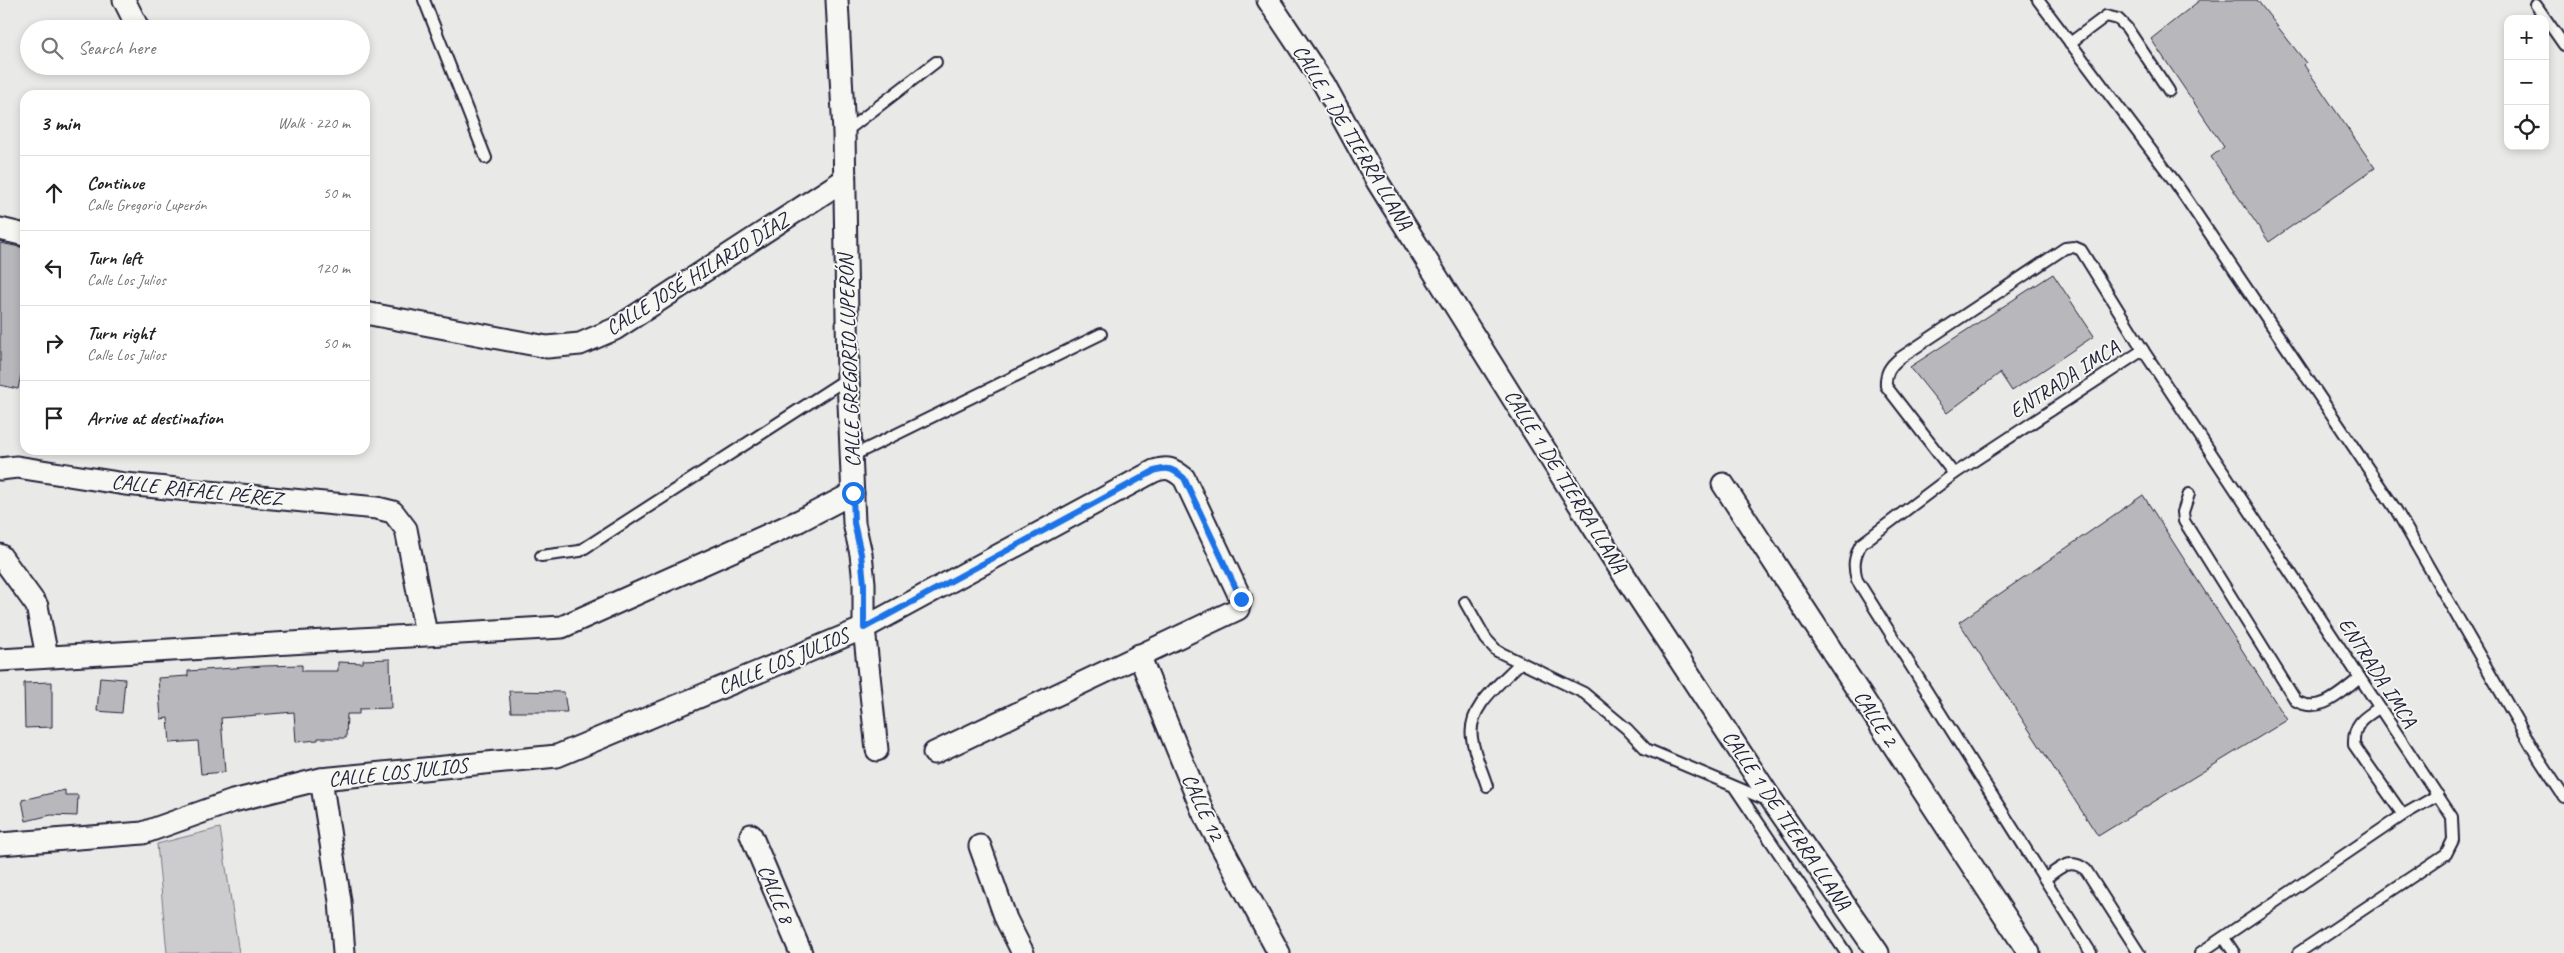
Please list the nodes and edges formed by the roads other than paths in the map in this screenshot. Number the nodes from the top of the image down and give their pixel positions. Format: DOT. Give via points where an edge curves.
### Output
graph roads {
  1 [pos="124,0"];
  2 [pos="424,0"];
  3 [pos="836,0"];
  4 [pos="1268,0"];
  5 [pos="2038,0"];
  6 [pos="2536,5"];
  7 [pos="134,20"];
  8 [pos="2070,43"];
  9 [pos="2564,45"];
  10 [pos="936,62"];
  11 [pos="2169,91"];
  12 [pos="844,133"];
  13 [pos="486,158"];
  14 [pos="844,180"];
  15 [pos="0,229"];
  16 [pos="20,234"];
  17 [pos="370,314"];
  18 [pos="1101,334"];
  19 [pos="2143,350"];
  20 [pos="848,378"];
  21 [pos="852,456"];
  22 [pos="0,469"];
  23 [pos="1954,474"];
  24 [pos="1724,484"];
  25 [pos="853,493"];
  26 [pos="2189,494"];
  27 [pos="0,555"];
  28 [pos="541,556"];
  29 [pos="1465,602"];
  30 [pos="864,628"];
  31 [pos="426,634"];
  32 [pos="1139,655"];
  33 [pos="47,656"];
  34 [pos="0,660"];
  35 [pos="1520,663"];
  36 [pos="2360,678"];
  37 [pos="2380,708"];
  38 [pos="877,750"];
  39 [pos="934,753"];
  40 [pos="322,779"];
  41 [pos="1487,786"];
  42 [pos="1735,788"];
  43 [pos="2438,796"];
  44 [pos="2564,797"];
  45 [pos="1774,803"];
  46 [pos="2403,815"];
  47 [pos="751,835"];
  48 [pos="0,844"];
  49 [pos="980,846"];
  50 [pos="2045,879"];
  51 [pos="2224,938"];
  52 [pos="344,953"];
  53 [pos="801,953"];
  54 [pos="1023,953"];
  55 [pos="1279,953"];
  56 [pos="1846,953"];
  57 [pos="1878,953"];
  58 [pos="2029,953"];
  59 [pos="2091,953"];
  60 [pos="2139,953"];
  61 [pos="2200,953"];
  62 [pos="2234,953"];
  63 [pos="2298,953"];
  1 -- 7 [label="street"];
  2 -- 13 [label="lane"];
  3 -- 12 [label="street, CALLE GREGORIO LUPERÓN"];
  4 -- 45 [label="street, CALLE 1 DE TIERRA LLANA" via="1324,84 1377,181 1609,552"];
  5 -- 8 [label="lane"];
  6 -- 9 [label="lane"];
  8 -- 11 [label="lane" via="2106,16 2118,19"];
  8 -- 44 [label="lane" via="2175,182 2396,510"];
  10 -- 12 [label="lane"];
  12 -- 14 [label="street, CALLE GREGORIO LUPERÓN"];
  14 -- 17 [label="street, CALLE JOSÉ HILARIO DÍAZ" via="615,329 580,344 547,347"];
  14 -- 20 [label="street, CALLE GREGORIO LUPERÓN"];
  15 -- 16 [label="street"];
  18 -- 21 [label="lane"];
  19 -- 23 [label="lane, ENTRADA IMCA"];
  19 -- 23 [label="lane" via="2081,250 2065,248 1900,358 1885,375 1886,386"];
  19 -- 36 [label="lane, ENTRADA IMCA"];
  20 -- 21 [label="street, CALLE GREGORIO LUPERÓN"];
  20 -- 28 [label="lane" via="580,551"];
  21 -- 25 [label="street, CALLE GREGORIO LUPERÓN"];
  22 -- 31 [label="street, CALLE RAFAEL PÉREZ" via="17,467 125,484 393,512 406,529"];
  23 -- 50 [label="lane, ENTRADA IMCA" via="1861,544 1854,568 1857,580"];
  24 -- 58 [label="street, CALLE 2"];
  25 -- 30 [label="street, CALLE GREGORIO LUPERÓN" via="854,523 864,584"];
  25 -- 31 [label="street" via="799,521 562,627"];
  26 -- 36 [label="lane" via="2183,512 2184,521 2296,701 2309,706 2326,703"];
  27 -- 33 [label="street" via="37,606"];
  29 -- 35 [label="lane" via="1486,639 1497,651"];
  30 -- 32 [label="street, CALLE LOS JULIOS" via="1154,471 1173,468 1184,478 1241,599 1238,609 1228,615"];
  30 -- 38 [label="street, CALLE GREGORIO LUPERÓN"];
  30 -- 40 [label="street, CALLE LOS JULIOS" via="557,756"];
  31 -- 33 [label="street"];
  32 -- 39 [label="street, CALLE LOS JULIOS"];
  32 -- 55 [label="street, CALLE 12" via="1203,812"];
  33 -- 34 [label="street"];
  35 -- 41 [label="lane" via="1479,706 1474,722 1472,736"];
  35 -- 42 [label="lane" via="1584,693 1646,749"];
  36 -- 37 [label="lane, ENTRADA IMCA"];
  37 -- 43 [label="lane, ENTRADA IMCA"];
  37 -- 46 [label="lane" via="2357,725 2353,734 2354,745"];
  40 -- 48 [label="street, CALLE LOS JULIOS" via="233,801 142,833"];
  40 -- 52 [label="street" via="340,901"];
  42 -- 45 [label="lane"];
  42 -- 56 [label="lane"];
  43 -- 46 [label="lane"];
  43 -- 63 [label="lane, ENTRADA IMCA" via="2452,817 2454,827 2453,840 2446,854"];
  45 -- 57 [label="street, CALLE 1 DE TIERRA LLANA"];
  46 -- 51 [label="lane"];
  47 -- 53 [label="street, CALLE 8"];
  49 -- 54 [label="street" via="1006,919"];
  50 -- 59 [label="lane, ENTRADA IMCA"];
  50 -- 60 [label="lane" via="2062,866 2078,863 2086,870"];
  51 -- 61 [label="lane"];
  51 -- 62 [label="lane"];
}
